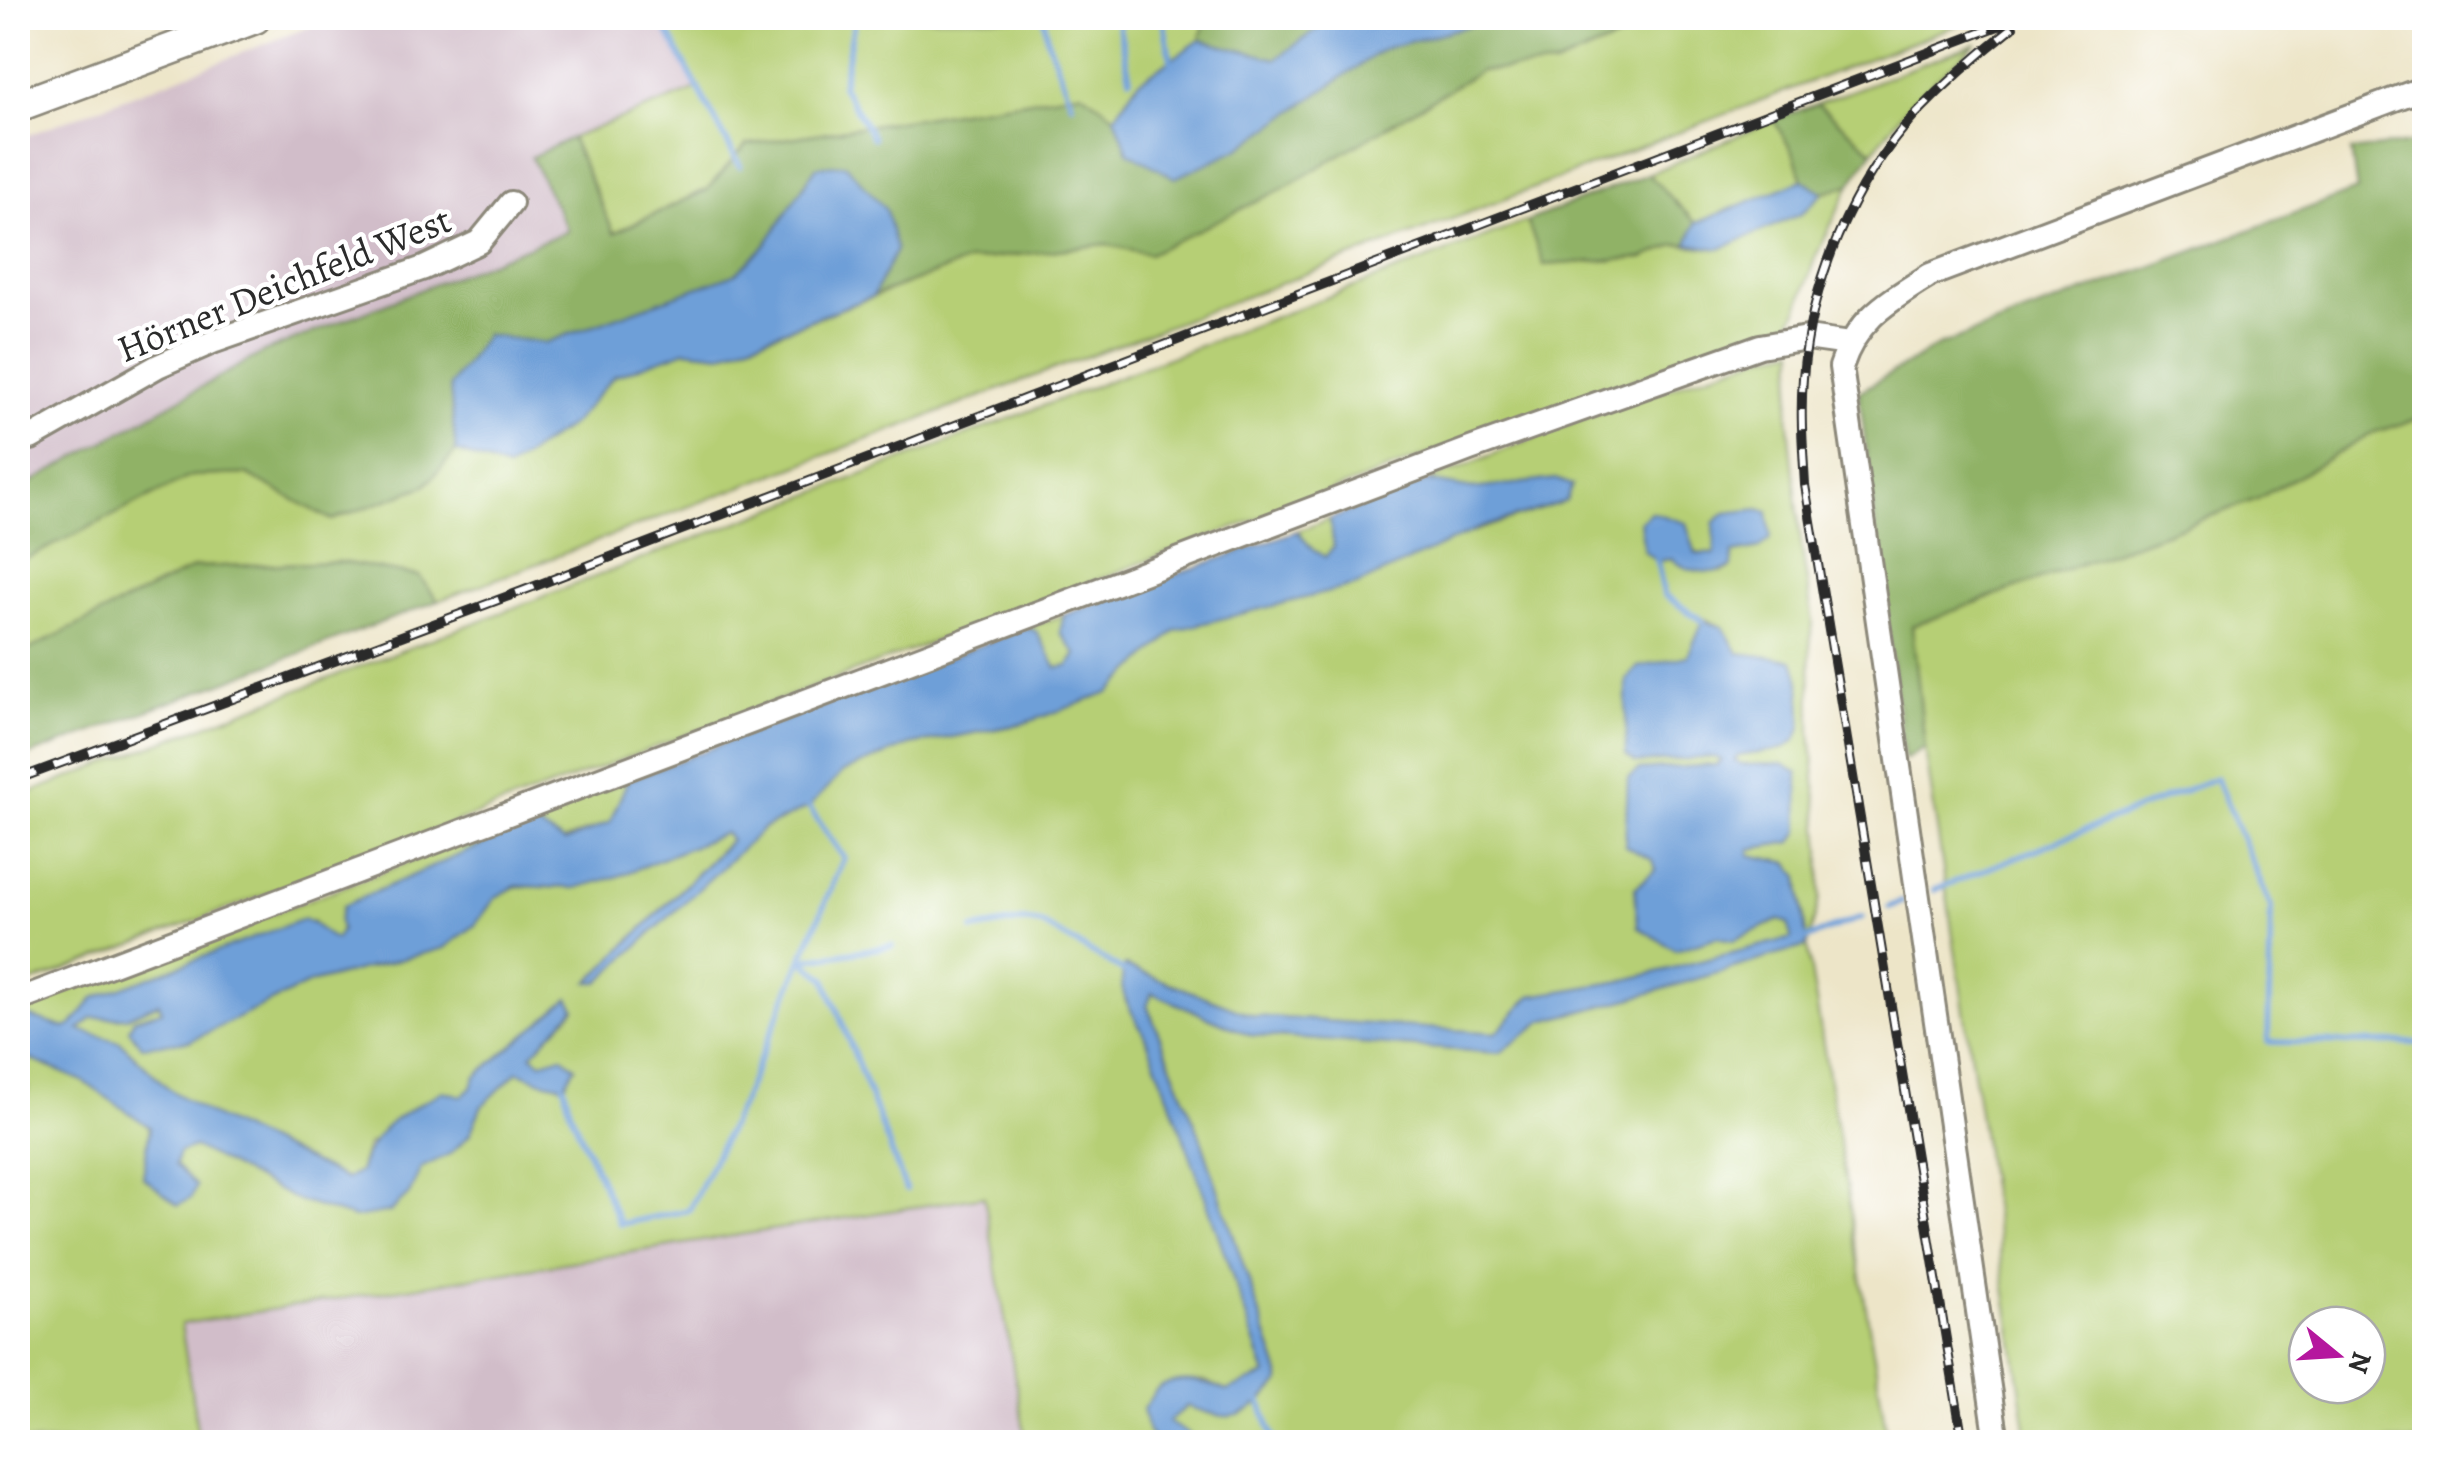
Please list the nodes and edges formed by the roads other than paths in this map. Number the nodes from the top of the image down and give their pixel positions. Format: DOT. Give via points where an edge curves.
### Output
graph roads {
  1 [pos="256,18"];
  2 [pos="2424,88"];
  3 [pos="18,106"];
  4 [pos="511,204"];
  5 [pos="1849,344"];
  6 [pos="18,440"];
  7 [pos="18,1000"];
  8 [pos="1997,1442"];
  1 -- 3 [label="main road"];
  2 -- 5 [label="street" via="1930,275 1876,310"];
  4 -- 6 [label="street, Hörner Deichfeld West" via="466,249 215,341"];
  5 -- 7 [label="street" via="1807,338 1760,346 1470,449"];
  5 -- 8 [label="street" via="1841,367"];
}
